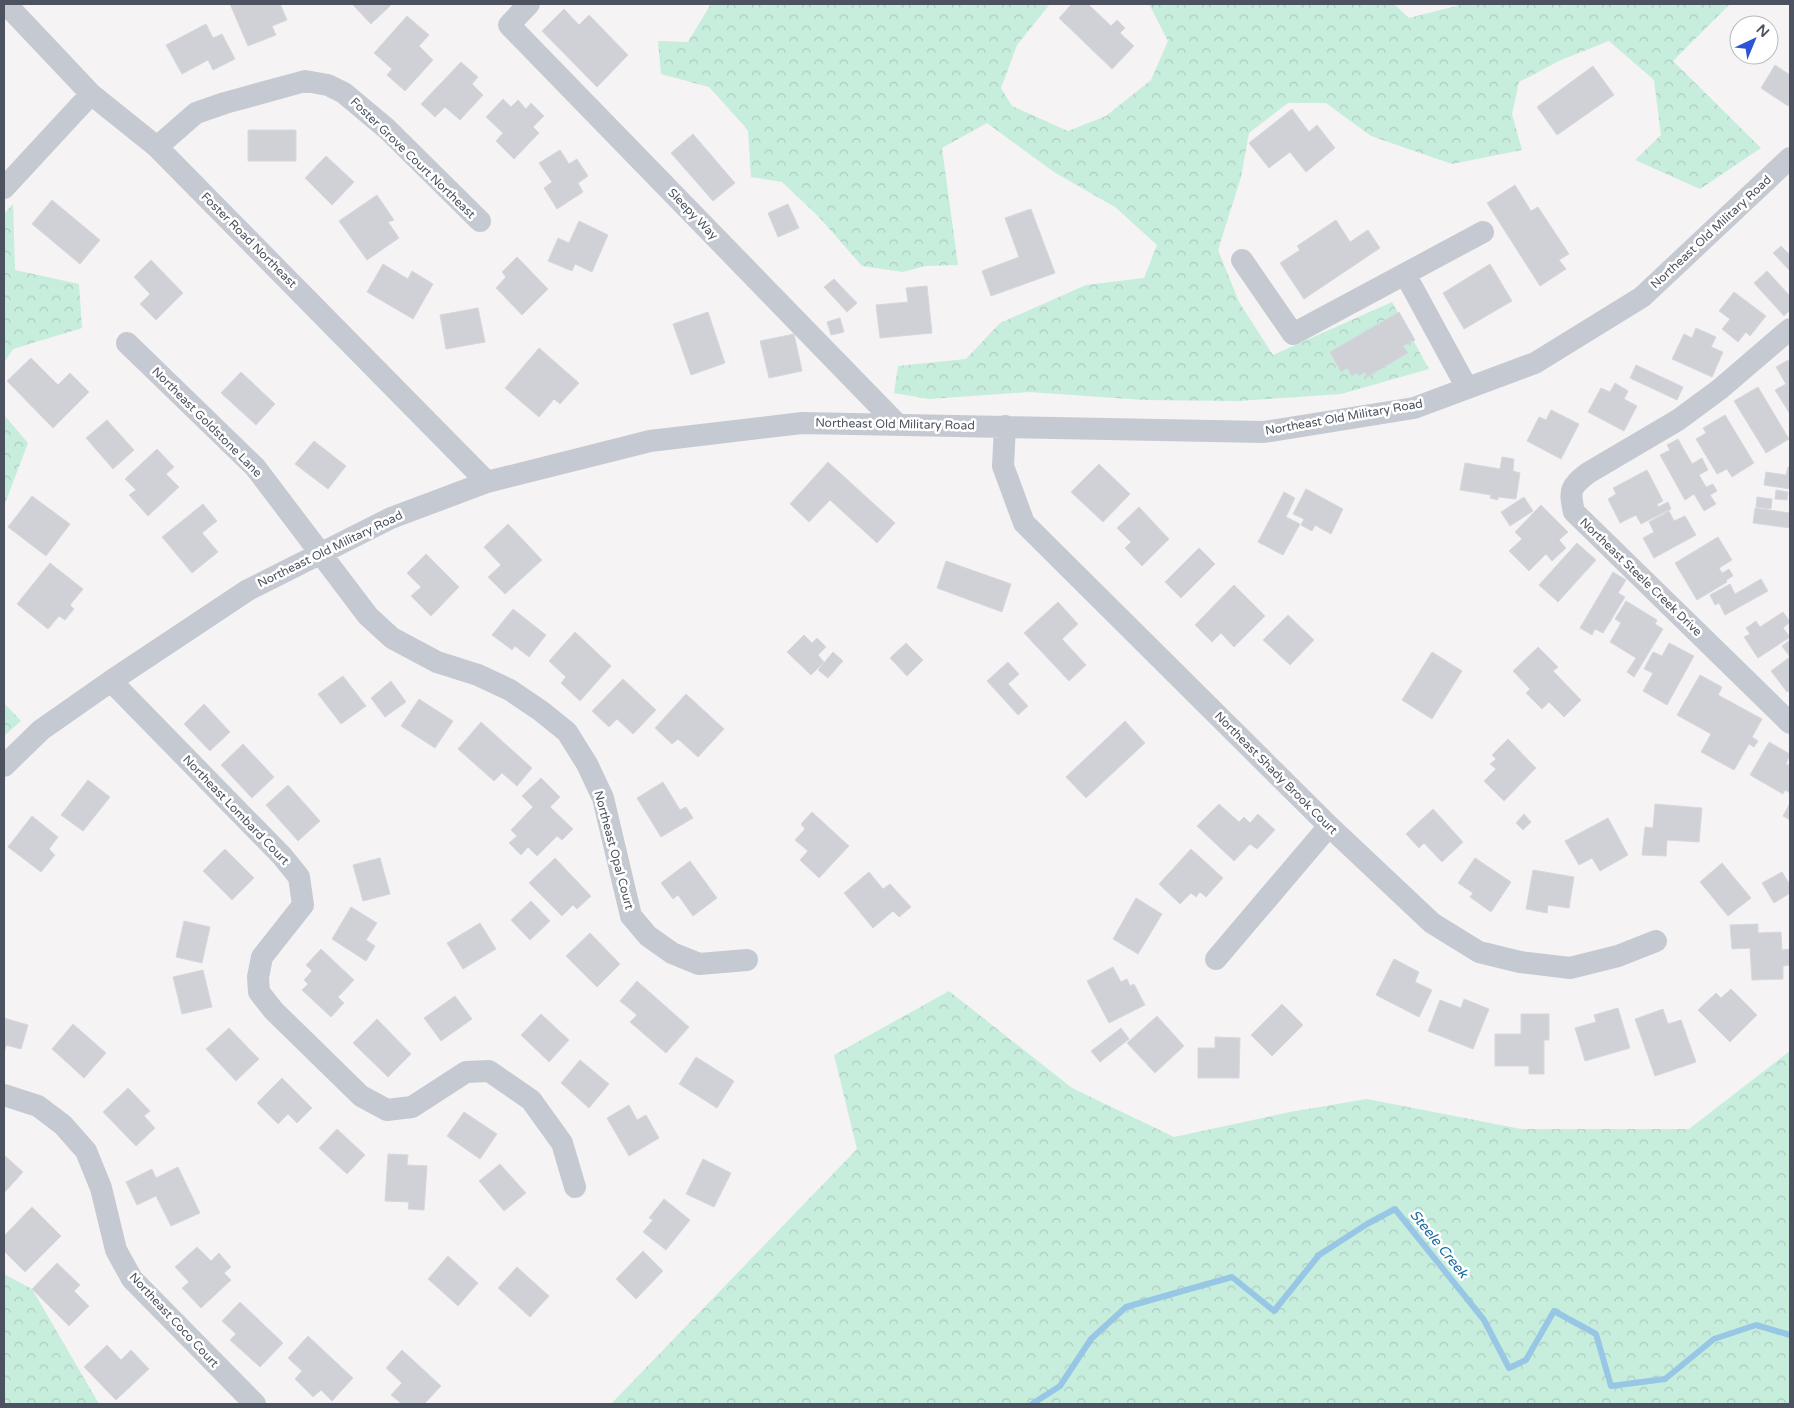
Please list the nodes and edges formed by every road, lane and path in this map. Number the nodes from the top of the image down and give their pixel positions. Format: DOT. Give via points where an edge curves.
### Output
graph roads {
  1 [pos="6,4"];
  2 [pos="530,4"];
  3 [pos="91,94"];
  4 [pos="157,147"];
  5 [pos="1790,158"];
  6 [pos="4,188"];
  7 [pos="480,222"];
  8 [pos="1482,232"];
  9 [pos="1242,260"];
  10 [pos="1405,274"];
  11 [pos="1790,329"];
  12 [pos="127,343"];
  13 [pos="1467,388"];
  14 [pos="897,424"];
  15 [pos="1004,426"];
  16 [pos="488,482"];
  17 [pos="320,553"];
  18 [pos="111,681"];
  19 [pos="1790,723"];
  20 [pos="4,766"];
  21 [pos="1329,826"];
  22 [pos="1656,941"];
  23 [pos="1216,959"];
  24 [pos="747,960"];
  25 [pos="4,1095"];
  26 [pos="575,1187"];
  27 [pos="255,1404"];
  1 -- 3 [label="street, Foster Road Northeast"];
  2 -- 14 [label="street, Sleepy Way" via="509,25"];
  3 -- 4 [label="street, Foster Road Northeast"];
  3 -- 6 [label="street"];
  4 -- 7 [label="street, Foster Grove Court Northeast" via="196,113 225,102 305,81 328,85 344,92 387,130"];
  4 -- 16 [label="street, Foster Road Northeast"];
  5 -- 13 [label="street, Northeast Old Military Road" via="1642,297 1536,363"];
  8 -- 10 [label="street"];
  9 -- 10 [label="street" via="1293,334"];
  10 -- 13 [label="street"];
  11 -- 19 [label="street, Northeast Steele Creek Drive" via="1678,420 1588,472 1570,495 1574,512"];
  12 -- 17 [label="street, Northeast Goldstone Lane" via="255,467"];
  13 -- 15 [label="street, Northeast Old Military Road" via="1414,408 1264,432"];
  14 -- 15 [label="street, Northeast Old Military Road"];
  14 -- 16 [label="street, Northeast Old Military Road" via="802,423 650,441"];
  15 -- 21 [label="street, Northeast Shady Brook Court" via="1003,466 1024,523"];
  16 -- 17 [label="street, Northeast Old Military Road" via="390,518"];
  17 -- 18 [label="street, Northeast Old Military Road" via="248,590"];
  17 -- 24 [label="street, Northeast Opal Court" via="368,616 392,638 437,662 478,675 510,690 567,732 603,798 631,916 648,936 672,953 699,964"];
  18 -- 20 [label="street, Northeast Old Military Road" via="41,730"];
  18 -- 26 [label="street, Northeast Lombard Court" via="299,877 303,905 262,957 258,977 259,992 274,1011 361,1096 387,1110 412,1107 466,1072 489,1071 531,1100 562,1143"];
  21 -- 22 [label="street, Northeast Shady Brook Court" via="1432,923 1478,952 1520,962 1570,968 1618,956"];
  21 -- 23 [label="street"];
  25 -- 27 [label="street, Northeast Coco Court" via="38,1106 63,1125 86,1151 100,1188 116,1250 132,1279"];
}
